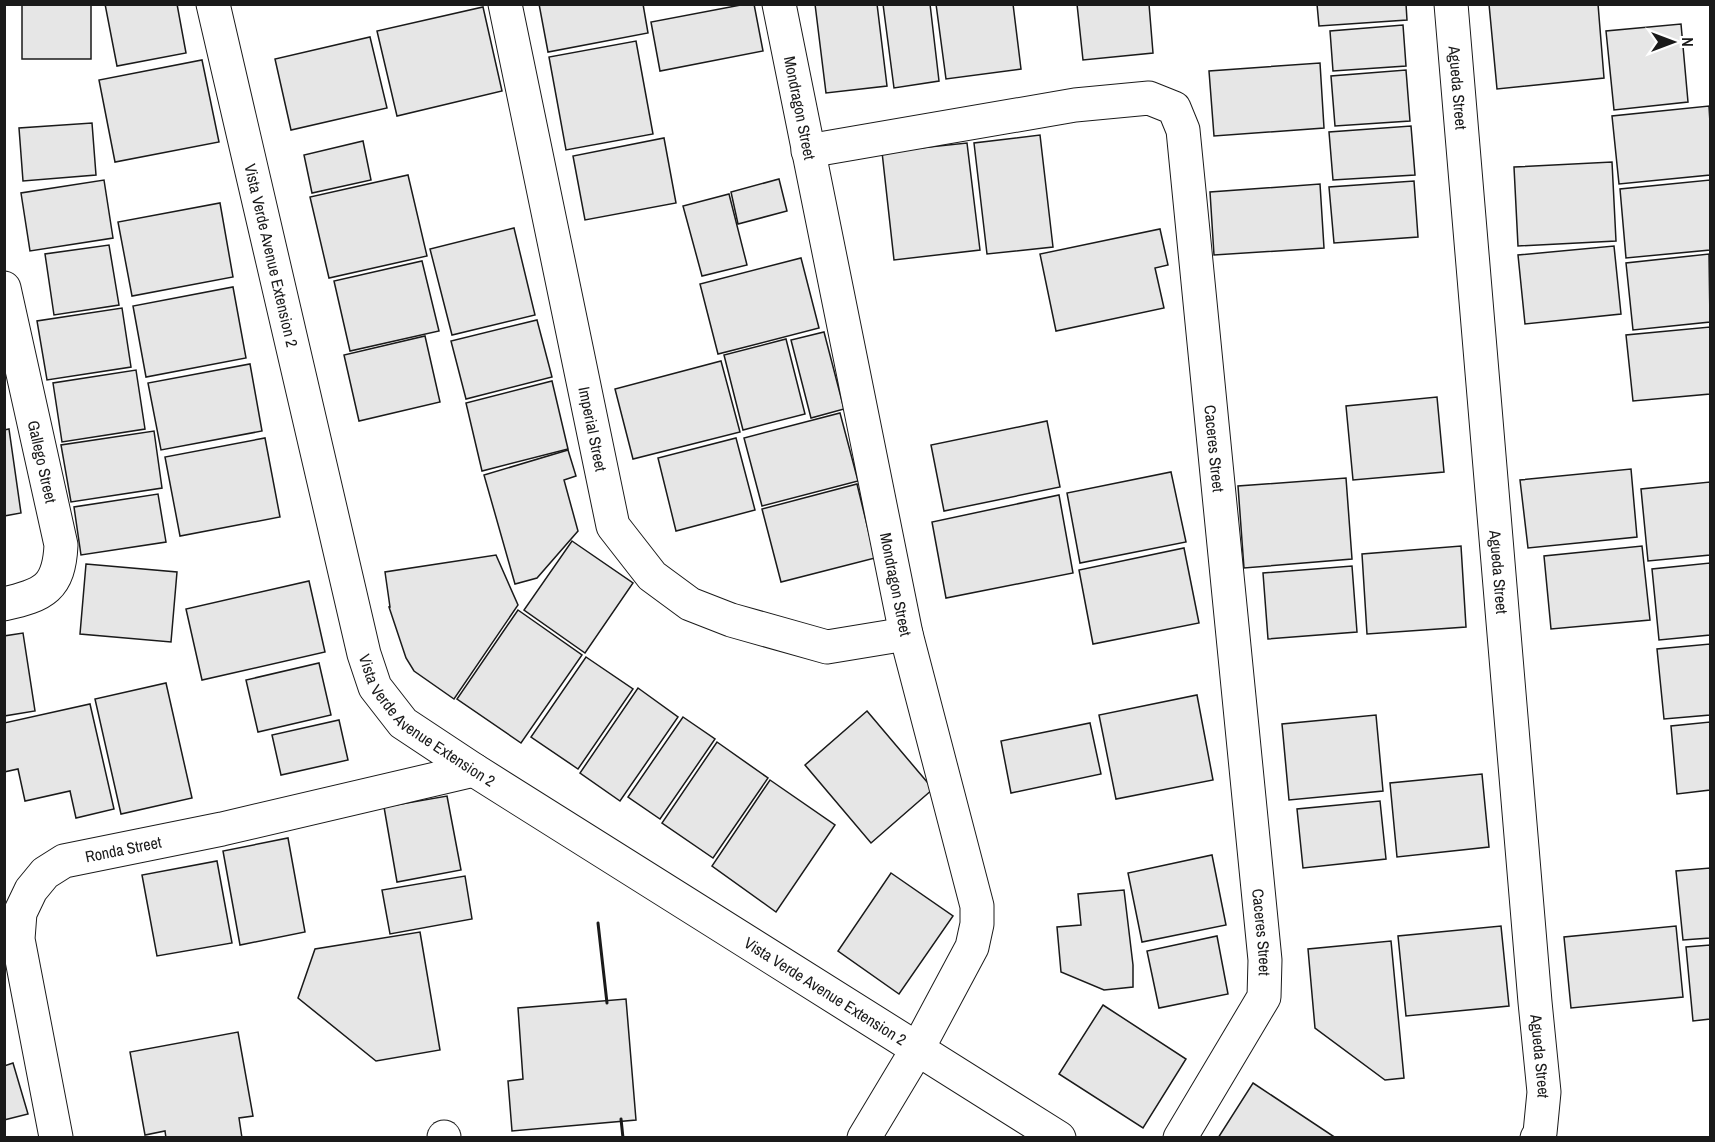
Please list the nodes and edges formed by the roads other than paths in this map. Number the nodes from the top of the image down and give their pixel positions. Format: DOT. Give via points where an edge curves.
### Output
graph roads {
  1 [pos="213,4"];
  2 [pos="505,4"];
  3 [pos="779,4"];
  4 [pos="1451,4"];
  5 [pos="808,152"];
  6 [pos="4,288"];
  7 [pos="4,604"];
  8 [pos="906,634"];
  9 [pos="474,770"];
  10 [pos="918,1048"];
  11 [pos="57,1137"];
  12 [pos="864,1137"];
  13 [pos="1059,1137"];
  14 [pos="1180,1137"];
  15 [pos="1537,1137"];
  1 -- 9 [label="street, Vista Verde Avenue Extension 2" via="364,654 375,687 404,723"];
  2 -- 8 [label="street, Imperial Street" via="613,526 652,576 690,604 731,620 827,646"];
  3 -- 5 [label="street, Mondragon Street"];
  4 -- 15 [label="street, Agueda Street" via="1544,1092"];
  5 -- 8 [label="street, Mondragon Street"];
  5 -- 14 [label="street, Caceres Street" via="1075,105 1149,98 1174,108 1183,130 1265,960 1264,997"];
  6 -- 7 [label="street, Gallego Street" via="61,545 55,578 44,590"];
  8 -- 10 [label="street, Mondragon Street" via="977,906 972,947"];
  9 -- 10 [label="street, Vista Verde Avenue Extension 2"];
  9 -- 11 [label="street, Ronda Street" via="64,861 45,873 20,913 18,939"];
  10 -- 12 [label="street, Mondragon Street"];
  10 -- 13 [label="street, Vista Verde Avenue Extension 2"];
}
